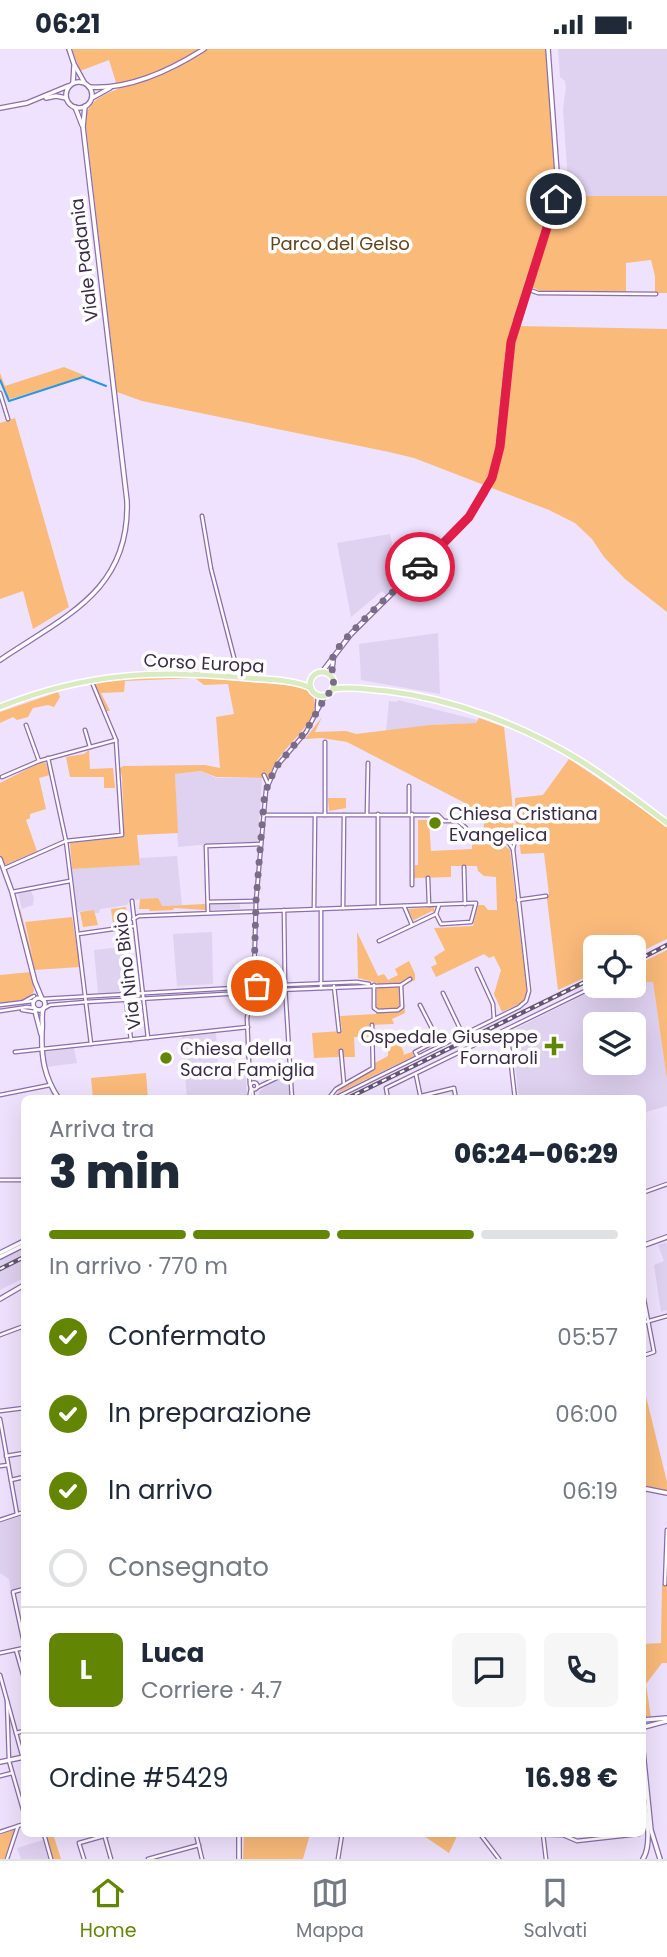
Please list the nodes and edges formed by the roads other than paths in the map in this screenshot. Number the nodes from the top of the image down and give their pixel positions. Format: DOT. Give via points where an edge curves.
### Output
graph roads {
  1 [pos="69,49"];
  2 [pos="204,49"];
  3 [pos="548,49"];
  4 [pos="74,64"];
  5 [pos="71,85"];
  6 [pos="87,85"];
  7 [pos="111,87"];
  8 [pos="66,98"];
  9 [pos="91,99"];
  10 [pos="37,100"];
  11 [pos="85,106"];
  12 [pos="75,107"];
  13 [pos="0,108"];
  14 [pos="83,127"];
  15 [pos="527,289"];
  16 [pos="656,294"];
  17 [pos="0,393"];
  18 [pos="8,419"];
  19 [pos="202,516"];
  20 [pos="334,656"];
  21 [pos="0,660"];
  22 [pos="322,673"];
  23 [pos="239,677"];
  24 [pos="313,677"];
  25 [pos="332,678"];
  26 [pos="90,679"];
  27 [pos="285,681"];
  28 [pos="311,688"];
  29 [pos="356,688"];
  30 [pos="333,689"];
  31 [pos="322,695"];
  32 [pos="0,706"];
  33 [pos="316,714"];
  34 [pos="26,725"];
  35 [pos="85,730"];
  36 [pos="116,740"];
  37 [pos="325,742"];
  38 [pos="90,747"];
  39 [pos="48,758"];
  40 [pos="39,761"];
  41 [pos="368,763"];
  42 [pos="264,775"];
  43 [pos="2,777"];
  44 [pos="268,784"];
  45 [pos="409,786"];
  46 [pos="367,814"];
  47 [pos="378,814"];
  48 [pos="411,814"];
  49 [pos="263,815"];
  50 [pos="315,815"];
  51 [pos="325,815"];
  52 [pos="344,815"];
  53 [pos="667,823"];
  54 [pos="466,836"];
  55 [pos="503,836"];
  56 [pos="66,841"];
  57 [pos="515,841"];
  58 [pos="261,844"];
  59 [pos="513,849"];
  60 [pos="0,859"];
  61 [pos="464,867"];
  62 [pos="5,868"];
  63 [pos="428,878"];
  64 [pos="70,881"];
  65 [pos="412,885"];
  66 [pos="12,892"];
  67 [pos="546,896"];
  68 [pos="518,900"];
  69 [pos="132,901"];
  70 [pos="256,901"];
  71 [pos="208,902"];
  72 [pos="465,904"];
  73 [pos="429,905"];
  74 [pos="439,905"];
  75 [pos="404,906"];
  76 [pos="378,907"];
  77 [pos="343,908"];
  78 [pos="314,909"];
  79 [pos="321,909"];
  80 [pos="284,910"];
  81 [pos="256,911"];
  82 [pos="208,913"];
  83 [pos="436,914"];
  84 [pos="133,919"];
  85 [pos="134,926"];
  86 [pos="412,926"];
  87 [pos="78,934"];
  88 [pos="379,941"];
  89 [pos="477,969"];
  90 [pos="410,979"];
  91 [pos="35,982"];
  92 [pos="285,985"];
  93 [pos="334,985"];
  94 [pos="373,985"];
  95 [pos="401,985"];
  96 [pos="321,986"];
  97 [pos="254,988"];
  98 [pos="210,989"];
  99 [pos="285,990"];
  100 [pos="176,991"];
  101 [pos="583,992"];
  102 [pos="142,993"];
  103 [pos="234,993"];
  104 [pos="443,993"];
  105 [pos="125,994"];
  106 [pos="110,995"];
  107 [pos="211,995"];
  108 [pos="85,996"];
  109 [pos="176,997"];
  110 [pos="68,998"];
  111 [pos="33,999"];
  112 [pos="42,999"];
  113 [pos="143,999"];
  114 [pos="126,1000"];
  115 [pos="111,1001"];
  116 [pos="86,1002"];
  117 [pos="69,1003"];
  118 [pos="0,1005"];
  119 [pos="250,1005"];
  120 [pos="420,1005"];
  121 [pos="43,1009"];
  122 [pos="34,1010"];
  123 [pos="0,1011"];
  124 [pos="494,1019"];
  125 [pos="372,1025"];
  126 [pos="248,1027"];
  127 [pos="507,1029"];
  128 [pos="339,1031"];
  129 [pos="41,1035"];
  130 [pos="463,1035"];
  131 [pos="148,1038"];
  132 [pos="131,1040"];
  133 [pos="91,1044"];
  134 [pos="42,1049"];
  135 [pos="341,1051"];
  136 [pos="15,1052"];
  137 [pos="418,1057"];
  138 [pos="290,1070"];
  139 [pos="416,1074"];
  140 [pos="344,1084"];
  141 [pos="50,1085"];
  142 [pos="254,1086"];
  143 [pos="0,1095"];
  144 [pos="56,1095"];
  145 [pos="252,1095"];
  146 [pos="292,1095"];
  147 [pos="332,1095"];
  148 [pos="338,1095"];
  149 [pos="387,1095"];
  150 [pos="420,1095"];
  151 [pos="431,1095"];
  152 [pos="455,1095"];
  153 [pos="515,1095"];
  154 [pos="0,1180"];
  155 [pos="21,1180"];
  156 [pos="667,1184"];
  157 [pos="646,1192"];
  158 [pos="667,1237"];
  159 [pos="21,1244"];
  160 [pos="646,1245"];
  161 [pos="0,1255"];
  162 [pos="21,1287"];
  163 [pos="0,1299"];
  164 [pos="646,1310"];
  165 [pos="667,1316"];
  166 [pos="648,1321"];
  167 [pos="21,1327"];
  168 [pos="0,1335"];
  169 [pos="646,1355"];
  170 [pos="21,1408"];
  171 [pos="0,1411"];
  172 [pos="0,1419"];
  173 [pos="21,1454"];
  174 [pos="6,1456"];
  175 [pos="8,1465"];
  176 [pos="0,1466"];
  177 [pos="21,1478"];
  178 [pos="11,1480"];
  179 [pos="646,1489"];
  180 [pos="667,1493"];
  181 [pos="21,1513"];
  182 [pos="16,1514"];
  183 [pos="0,1520"];
  184 [pos="667,1530"];
  185 [pos="665,1584"];
  186 [pos="21,1590"];
  187 [pos="21,1631"];
  188 [pos="21,1648"];
  189 [pos="16,1650"];
  190 [pos="0,1653"];
  191 [pos="21,1668"];
  192 [pos="0,1675"];
  193 [pos="7,1701"];
  194 [pos="646,1720"];
  195 [pos="667,1720"];
  196 [pos="646,1728"];
  197 [pos="21,1732"];
  198 [pos="16,1733"];
  199 [pos="21,1749"];
  200 [pos="21,1759"];
  201 [pos="9,1761"];
  202 [pos="0,1762"];
  203 [pos="12,1773"];
  204 [pos="0,1776"];
  205 [pos="646,1781"];
  206 [pos="21,1803"];
  207 [pos="646,1821"];
  208 [pos="21,1825"];
  209 [pos="18,1826"];
  210 [pos="0,1832"];
  211 [pos="45,1837"];
  212 [pos="98,1837"];
  213 [pos="105,1837"];
  214 [pos="197,1837"];
  215 [pos="239,1837"];
  216 [pos="342,1837"];
  217 [pos="482,1837"];
  218 [pos="543,1837"];
  219 [pos="570,1837"];
  220 [pos="612,1837"];
  221 [pos="199,1845"];
  222 [pos="659,1857"];
  223 [pos="645,1858"];
  224 [pos="7,1859"];
  225 [pos="51,1859"];
  226 [pos="84,1859"];
  227 [pos="111,1859"];
  228 [pos="148,1859"];
  229 [pos="202,1859"];
  230 [pos="239,1859"];
  231 [pos="338,1859"];
  232 [pos="499,1859"];
  233 [pos="546,1859"];
  1 -- 4 [label="street"];
  2 -- 7 [label="street" via="171,68"];
  3 -- 15 [label="street" via="558,186"];
  4 -- 5 [label="street"];
  4 -- 6 [label="street"];
  5 -- 6 [label="street"];
  5 -- 8 [label="street"];
  5 -- 10 [label="street"];
  6 -- 7 [label="street"];
  6 -- 9 [label="street"];
  7 -- 9 [label="street"];
  8 -- 10 [label="street"];
  8 -- 12 [label="street"];
  9 -- 11 [label="street"];
  10 -- 13 [label="street"];
  11 -- 12 [label="street"];
  11 -- 14 [label="street, Viale Padania"];
  12 -- 14 [label="street, Viale Padania"];
  14 -- 21 [label="street, Viale Padania" via="126,533 107,580"];
  15 -- 16 [label="street" via="538,293"];
  15 -- 20 [label="street" via="511,342 497,461 485,493 454,534"];
  17 -- 18 [label="street"];
  19 -- 23 [label="street"];
  20 -- 22 [label="street"];
  20 -- 25 [label="street"];
  22 -- 24 [label="main road"];
  22 -- 25 [label="main road"];
  23 -- 26 [label="main road, Corso Europa" via="167,672"];
  23 -- 27 [label="main road, Corso Europa"];
  24 -- 27 [label="main road, Corso Europa"];
  24 -- 28 [label="main road"];
  25 -- 29 [label="main road"];
  25 -- 30 [label="main road"];
  26 -- 32 [label="main road, Corso Europa"];
  26 -- 36 [label="street"];
  27 -- 28 [label="main road, Corso Europa"];
  28 -- 31 [label="main road"];
  29 -- 30 [label="main road"];
  29 -- 53 [label="main road" via="434,700 518,729 578,759"];
  30 -- 31 [label="main road"];
  31 -- 33 [label="street"];
  31 -- 33 [label="street"];
  33 -- 44 [label="street"];
  34 -- 40 [label="street"];
  35 -- 38 [label="street"];
  36 -- 38 [label="street"];
  36 -- 56 [label="street" via="121,835"];
  37 -- 51 [label="street"];
  38 -- 39 [label="street"];
  39 -- 40 [label="street"];
  39 -- 56 [label="street"];
  40 -- 43 [label="street"];
  41 -- 46 [label="street"];
  42 -- 44 [label="street"];
  44 -- 49 [label="street"];
  45 -- 48 [label="street"];
  46 -- 47 [label="street"];
  46 -- 52 [label="street"];
  47 -- 48 [label="street"];
  47 -- 76 [label="street"];
  48 -- 54 [label="street" via="458,821 466,828"];
  48 -- 65 [label="street"];
  49 -- 50 [label="street"];
  49 -- 58 [label="street"];
  50 -- 51 [label="street"];
  50 -- 78 [label="street"];
  51 -- 52 [label="street"];
  52 -- 77 [label="street"];
  55 -- 59 [label="street"];
  56 -- 62 [label="street"];
  56 -- 64 [label="street"];
  57 -- 59 [label="street"];
  58 -- 70 [label="street"];
  58 -- 71 [label="street" via="206,846"];
  59 -- 68 [label="street"];
  60 -- 62 [label="street"];
  61 -- 72 [label="street"];
  62 -- 66 [label="street"];
  63 -- 73 [label="street"];
  64 -- 66 [label="street"];
  64 -- 87 [label="street"];
  66 -- 91 [label="street"];
  67 -- 68 [label="street"];
  68 -- 124 [label="street" via="529,993 519,1007"];
  69 -- 84 [label="street, Via Nino Bixio"];
  70 -- 71 [label="street"];
  70 -- 81 [label="street"];
  71 -- 82 [label="street"];
  72 -- 74 [label="street"];
  72 -- 83 [label="street" via="475,903 471,922 441,924"];
  73 -- 74 [label="street"];
  73 -- 75 [label="street"];
  74 -- 83 [label="street"];
  75 -- 76 [label="street"];
  75 -- 86 [label="street"];
  76 -- 77 [label="street"];
  77 -- 79 [label="street"];
  78 -- 79 [label="street"];
  78 -- 80 [label="street"];
  79 -- 96 [label="street"];
  80 -- 81 [label="street"];
  80 -- 92 [label="street"];
  81 -- 82 [label="street"];
  81 -- 97 [label="street"];
  82 -- 84 [label="street"];
  83 -- 86 [label="street"];
  84 -- 85 [label="street, Via Nino Bixio"];
  85 -- 87 [label="street"];
  85 -- 102 [label="street, Via Nino Bixio"];
  86 -- 88 [label="street"];
  87 -- 108 [label="street"];
  89 -- 124 [label="street" via="493,1003"];
  90 -- 95 [label="street"];
  91 -- 111 [label="street"];
  91 -- 112 [label="street"];
  92 -- 96 [label="street"];
  92 -- 97 [label="street"];
  92 -- 99 [label="street"];
  93 -- 94 [label="street"];
  93 -- 96 [label="street"];
  93 -- 128 [label="street"];
  94 -- 95 [label="street"];
  94 -- 95 [label="street" via="378,1011 402,1007"];
  96 -- 99 [label="street"];
  97 -- 98 [label="street"];
  97 -- 99 [label="street"];
  97 -- 103 [label="street"];
  97 -- 119 [label="street"];
  98 -- 100 [label="street"];
  98 -- 107 [label="street"];
  99 -- 138 [label="street"];
  100 -- 102 [label="street"];
  100 -- 109 [label="street"];
  101 -- 127 [label="street"];
  102 -- 105 [label="street"];
  102 -- 113 [label="street, Via Nino Bixio"];
  103 -- 107 [label="street"];
  103 -- 119 [label="street" via="246,993"];
  104 -- 130 [label="street"];
  105 -- 106 [label="street"];
  105 -- 114 [label="street"];
  106 -- 108 [label="street"];
  106 -- 115 [label="street"];
  107 -- 109 [label="street"];
  108 -- 110 [label="street"];
  108 -- 116 [label="street"];
  109 -- 113 [label="street"];
  110 -- 112 [label="street"];
  110 -- 117 [label="street"];
  111 -- 112 [label="street"];
  111 -- 118 [label="street"];
  111 -- 122 [label="street"];
  112 -- 121 [label="street"];
  113 -- 114 [label="street"];
  113 -- 131 [label="street, Via Nino Bixio"];
  114 -- 115 [label="street"];
  114 -- 132 [label="street"];
  115 -- 116 [label="street"];
  116 -- 117 [label="street"];
  116 -- 133 [label="street"];
  117 -- 121 [label="street"];
  119 -- 126 [label="street"];
  120 -- 137 [label="street" via="438,1040 415,1052"];
  121 -- 122 [label="street"];
  121 -- 129 [label="street"];
  122 -- 123 [label="street"];
  122 -- 129 [label="street"];
  124 -- 130 [label="street"];
  125 -- 140 [label="street" via="373,1068"];
  126 -- 131 [label="street"];
  126 -- 142 [label="street" via="249,1078"];
  127 -- 139 [label="street"];
  127 -- 153 [label="street"];
  129 -- 134 [label="street"];
  130 -- 137 [label="street"];
  131 -- 132 [label="street"];
  132 -- 133 [label="street"];
  133 -- 134 [label="street"];
  134 -- 136 [label="street"];
  134 -- 141 [label="street"];
  135 -- 140 [label="street"];
  137 -- 148 [label="street"];
  138 -- 142 [label="street"];
  138 -- 146 [label="street"];
  139 -- 149 [label="street" via="386,1089"];
  139 -- 150 [label="street"];
  140 -- 147 [label="street"];
  141 -- 143 [label="street"];
  141 -- 144 [label="street"];
  142 -- 145 [label="street"];
  151 -- 152 [label="street" via="454,1088"];
  154 -- 155 [label="street"];
  156 -- 157 [label="street"];
  158 -- 160 [label="street"];
  159 -- 161 [label="street"];
  162 -- 163 [label="street"];
  164 -- 166 [label="street"];
  165 -- 166 [label="street"];
  166 -- 169 [label="street" via="654,1352"];
  167 -- 168 [label="street"];
  170 -- 171 [label="street"];
  172 -- 174 [label="street"];
  173 -- 174 [label="street"];
  174 -- 175 [label="street"];
  175 -- 176 [label="street"];
  175 -- 178 [label="street"];
  177 -- 178 [label="street"];
  178 -- 182 [label="street"];
  179 -- 180 [label="street"];
  181 -- 182 [label="street"];
  182 -- 183 [label="street"];
  184 -- 185 [label="street"];
  186 -- 187 [label="street" via="13,1592"];
  188 -- 189 [label="street"];
  189 -- 190 [label="street"];
  189 -- 191 [label="street"];
  192 -- 193 [label="street"];
  193 -- 198 [label="street"];
  193 -- 201 [label="street"];
  194 -- 195 [label="street"];
  195 -- 196 [label="street"];
  197 -- 198 [label="street"];
  198 -- 199 [label="street"];
  200 -- 201 [label="street"];
  201 -- 202 [label="street"];
  201 -- 203 [label="street"];
  203 -- 204 [label="street"];
  203 -- 206 [label="street"];
  205 -- 222 [label="street"];
  207 -- 223 [label="street"];
  208 -- 209 [label="street"];
  209 -- 210 [label="street"];
  209 -- 224 [label="street"];
  211 -- 225 [label="street"];
  212 -- 226 [label="street" via="79,1843"];
  213 -- 227 [label="street"];
  214 -- 221 [label="street"];
  215 -- 230 [label="street"];
  216 -- 231 [label="street"];
  217 -- 232 [label="street"];
  218 -- 233 [label="street"];
  219 -- 220 [label="street" via="577,1841"];
  221 -- 228 [label="street"];
  221 -- 229 [label="street"];
  222 -- 223 [label="street" via="653,1852"];
}
